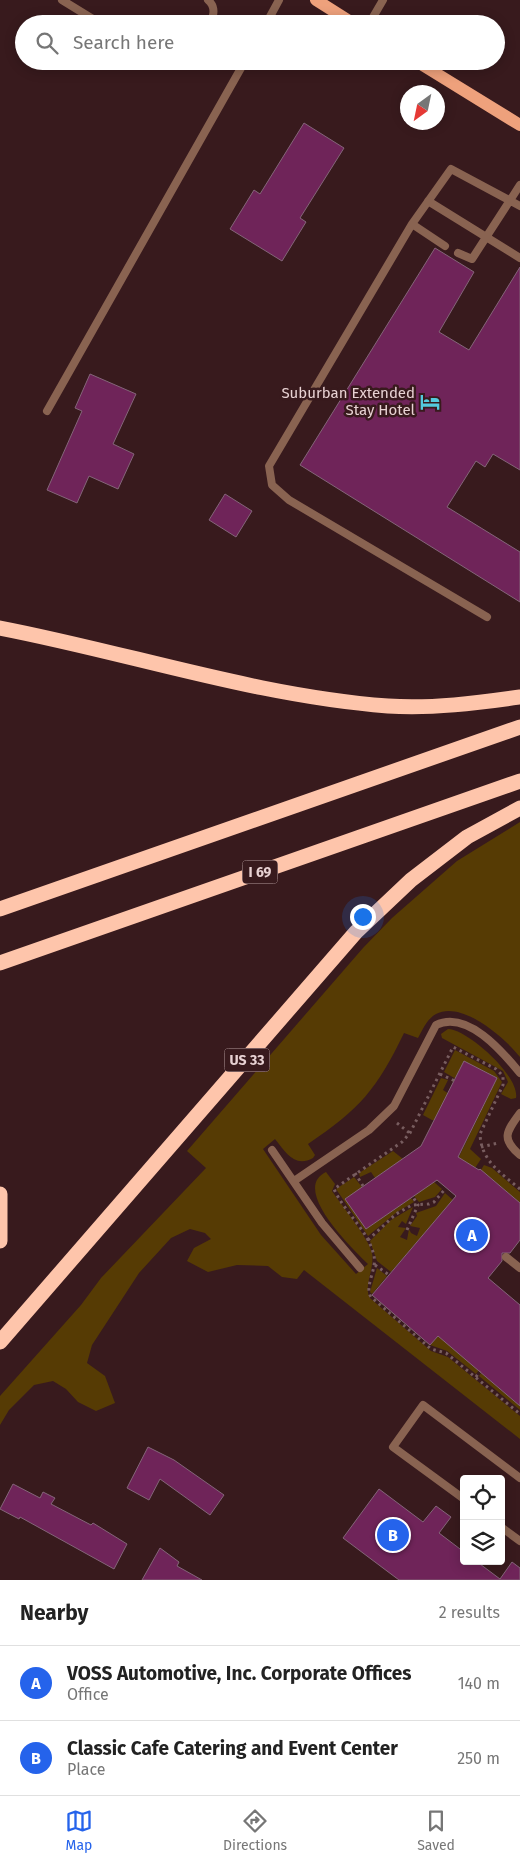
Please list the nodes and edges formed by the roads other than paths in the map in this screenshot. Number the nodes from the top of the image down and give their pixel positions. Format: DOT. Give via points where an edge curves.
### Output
graph roads {
  1 [pos="62,0"];
  2 [pos="208,0"];
  3 [pos="279,0"];
  4 [pos="316,0"];
  5 [pos="383,0"];
  6 [pos="86,15"];
  7 [pos="214,15"];
  8 [pos="271,15"];
  9 [pos="340,15"];
  10 [pos="374,15"];
  11 [pos="240,70"];
  12 [pos="431,70"];
  13 [pos="520,125"];
  14 [pos="520,185"];
  15 [pos="511,199"];
  16 [pos="428,201"];
  17 [pos="520,206"];
  18 [pos="412,224"];
  19 [pos="486,237"];
  20 [pos="444,246"];
  21 [pos="458,254"];
  22 [pos="520,258"];
  23 [pos="47,411"];
  24 [pos="486,617"];
  25 [pos="0,628"];
  26 [pos="520,697"];
  27 [pos="520,727"];
  28 [pos="520,781"];
  29 [pos="520,808"];
  30 [pos="0,909"];
  31 [pos="0,964"];
  32 [pos="520,1073"];
  33 [pos="520,1113"];
  34 [pos="272,1150"];
  35 [pos="520,1156"];
  36 [pos="294,1181"];
  37 [pos="0,1194"];
  38 [pos="0,1242"];
  39 [pos="506,1257"];
  40 [pos="360,1268"];
  41 [pos="520,1268"];
  42 [pos="0,1342"];
  43 [pos="520,1478"];
  44 [pos="460,1496"];
  45 [pos="505,1530"];
  46 [pos="520,1541"];
  1 -- 6 [label="lane"];
  2 -- 7 [label="lane"];
  3 -- 8 [label="lane"];
  4 -- 9 [label="main road"];
  5 -- 10 [label="lane"];
  11 -- 23 [label="lane"];
  12 -- 13 [label="main road"];
  14 -- 15 [label="lane"];
  15 -- 16 [label="lane" via="451,169"];
  15 -- 17 [label="lane"];
  15 -- 19 [label="lane"];
  16 -- 18 [label="lane"];
  16 -- 19 [label="lane"];
  18 -- 20 [label="lane"];
  18 -- 24 [label="lane" via="269,466 272,485 289,500"];
  19 -- 21 [label="lane" via="472,259"];
  19 -- 22 [label="lane"];
  25 -- 26 [label="highway" via="290,695 390,706 476,704"];
  27 -- 30 [label="highway"];
  28 -- 31 [label="highway, I 69"];
  29 -- 42 [label="highway, US 33" via="460,843 411,880 356,932"];
  32 -- 36 [label="lane" via="481,1034 454,1020 445,1020 431,1031 401,1096 384,1117"];
  33 -- 35 [label="lane" via="506,1138 508,1146"];
  34 -- 36 [label="lane"];
  36 -- 40 [label="lane" via="330,1234"];
  37 -- 38 [label="highway"];
  39 -- 41 [label="lane"];
  43 -- 44 [label="lane" via="423,1405 393,1447"];
  45 -- 46 [label="lane"];
}
